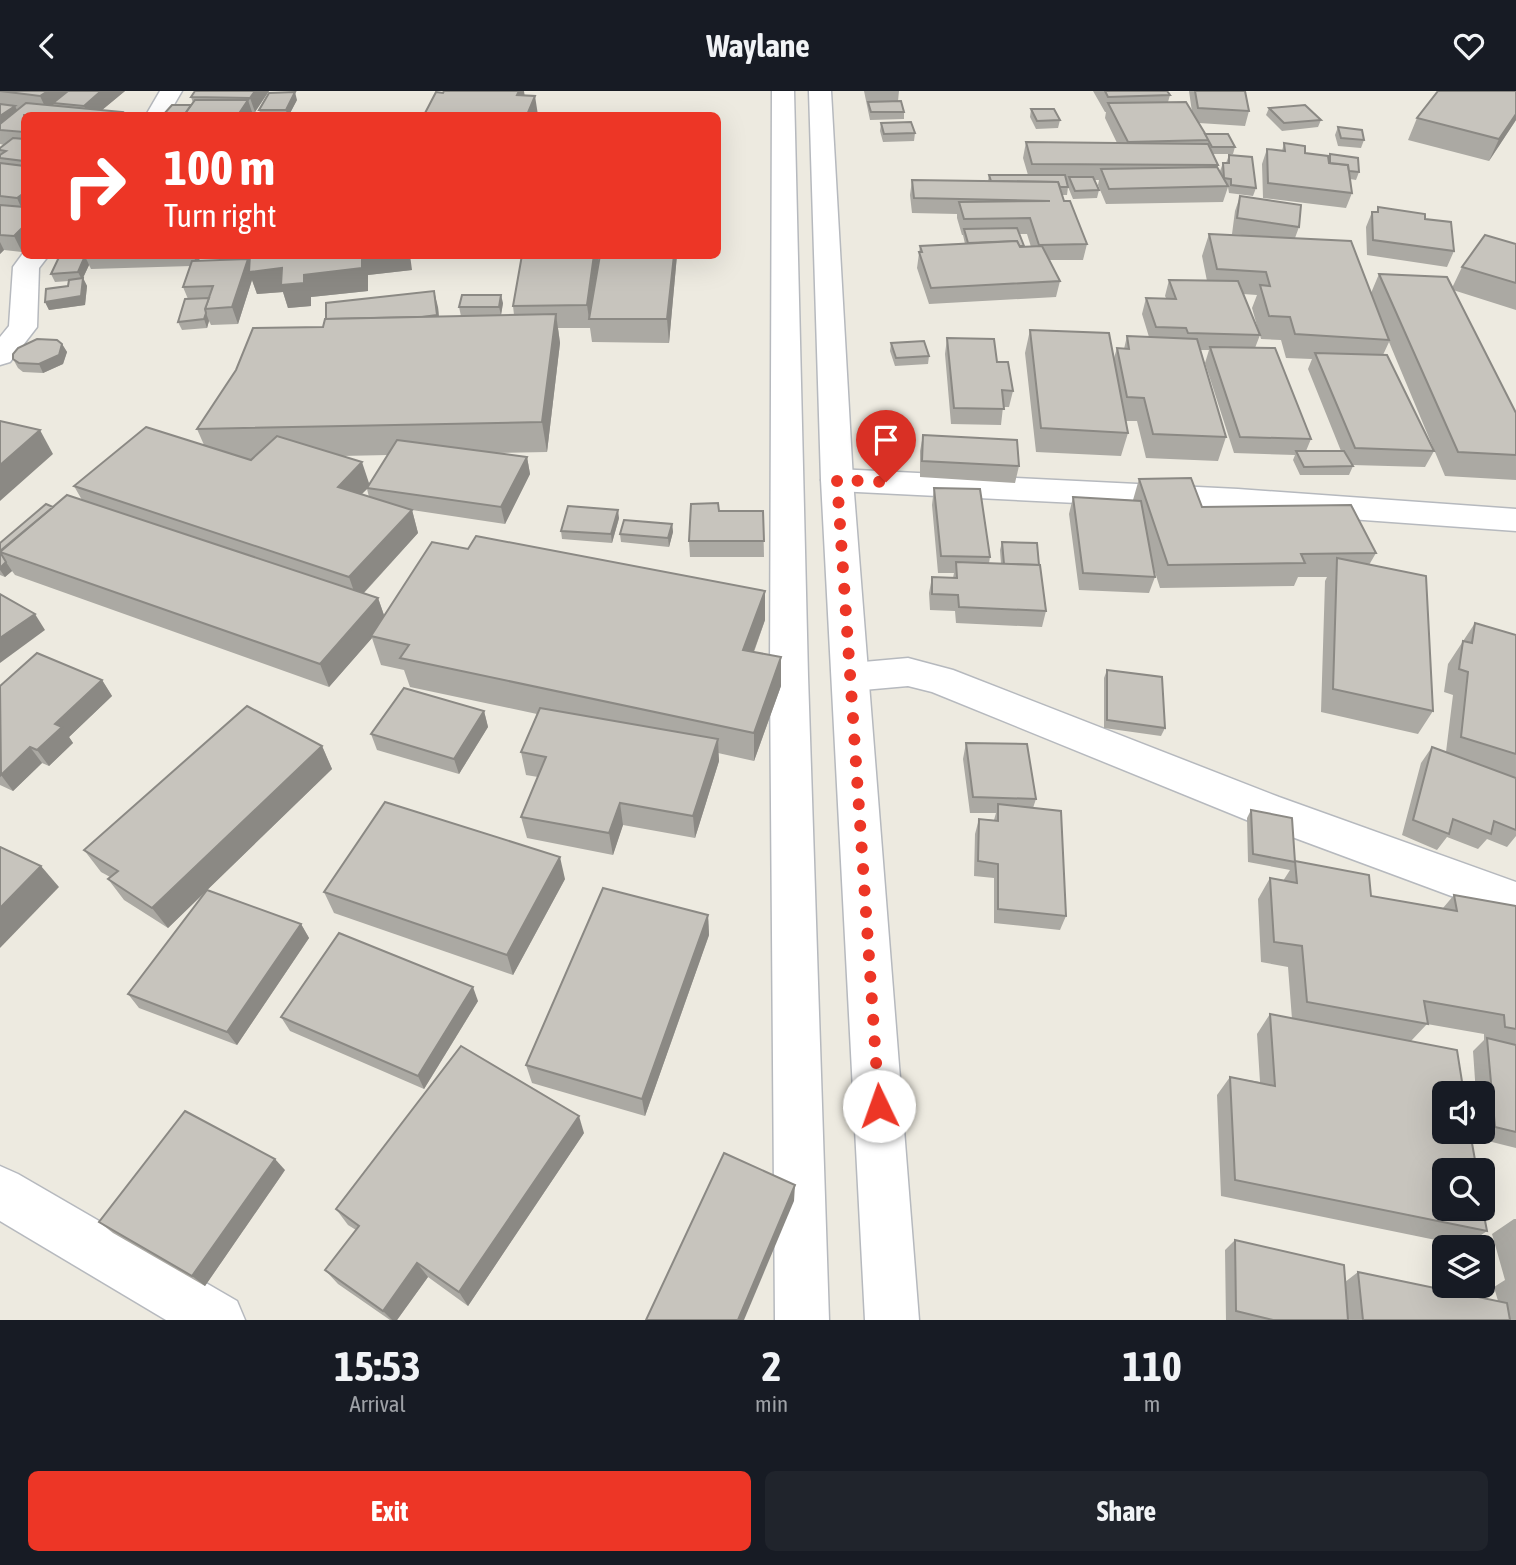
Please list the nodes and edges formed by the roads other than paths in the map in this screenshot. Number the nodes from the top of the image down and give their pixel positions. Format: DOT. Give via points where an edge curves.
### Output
graph roads {
  1 [pos="171,91"];
  2 [pos="783,91"];
  3 [pos="820,91"];
  4 [pos="159,112"];
  5 [pos="33,259"];
  6 [pos="0,356"];
  7 [pos="837,480"];
  8 [pos="1516,520"];
  9 [pos="852,677"];
  10 [pos="1516,901"];
  11 [pos="0,1192"];
  12 [pos="218,1320"];
  13 [pos="802,1320"];
  14 [pos="892,1320"];
  1 -- 4 [label="street"];
  2 -- 13 [label="street"];
  3 -- 7 [label="street"];
  5 -- 6 [label="street" via="26,267 23,327"];
  7 -- 8 [label="street" via="1238,500"];
  7 -- 9 [label="street"];
  9 -- 10 [label="street" via="908,673 940,680 1264,809"];
  9 -- 14 [label="street"];
  11 -- 12 [label="street"];
}
